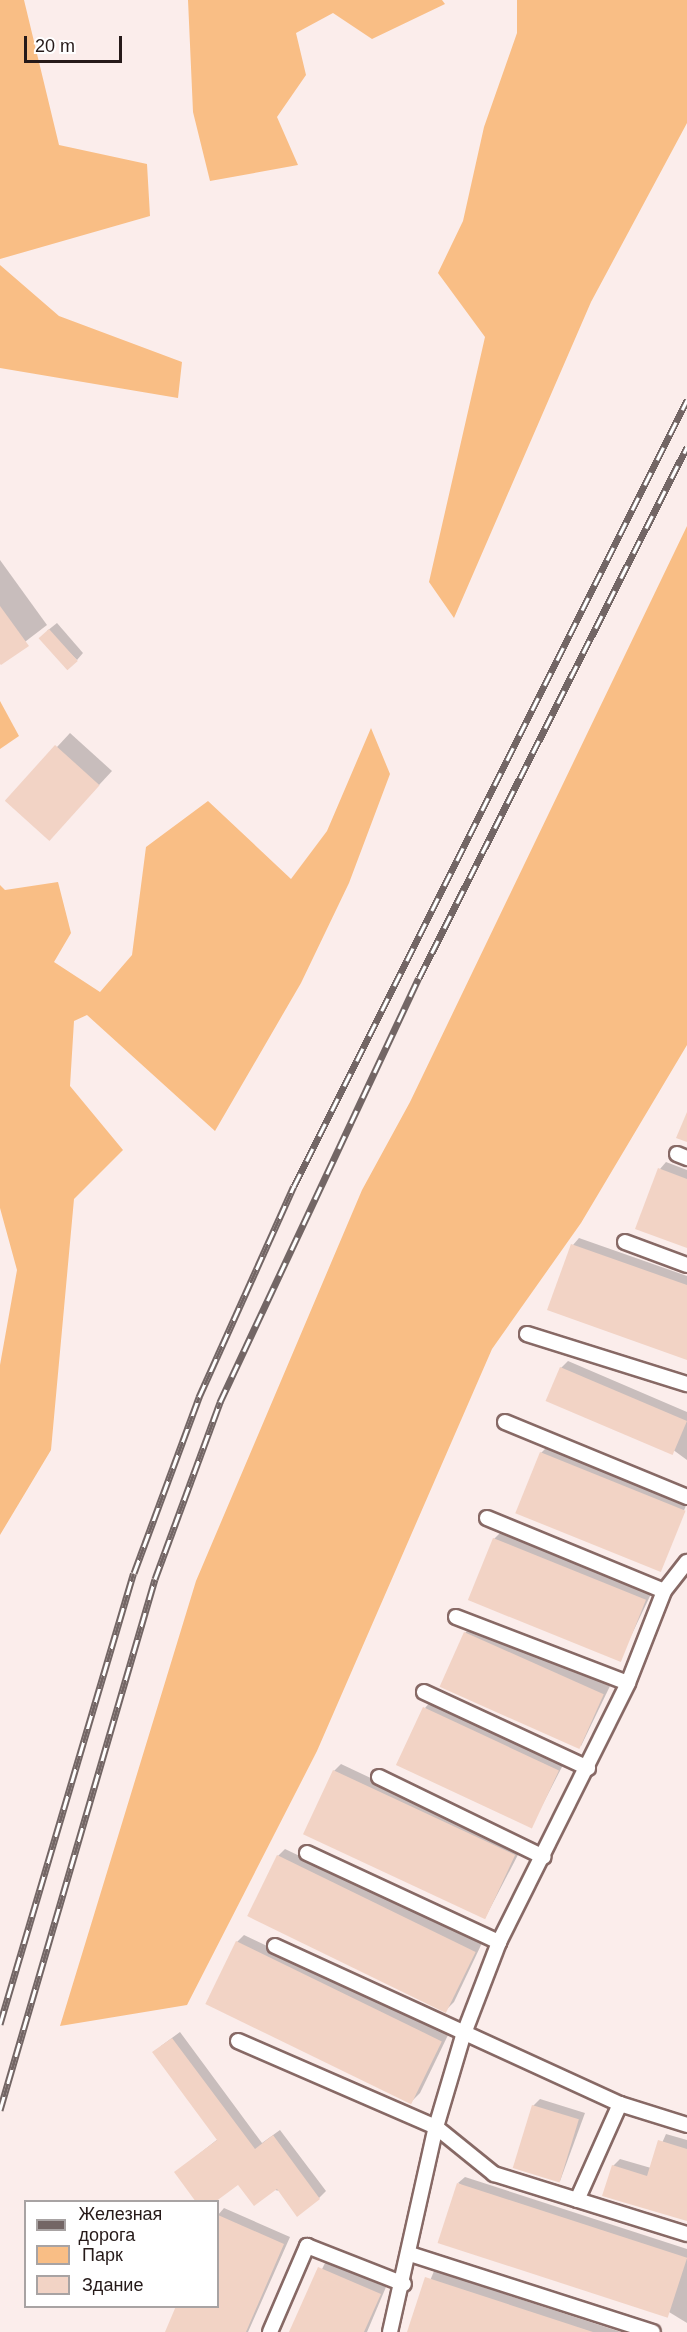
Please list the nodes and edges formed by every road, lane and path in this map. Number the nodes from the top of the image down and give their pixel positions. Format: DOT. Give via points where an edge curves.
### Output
graph roads {
  1 [pos="625,1242"];
  2 [pos="687,1265"];
  3 [pos="527,1334"];
  4 [pos="687,1384"];
  5 [pos="505,1422"];
  6 [pos="687,1497"];
  7 [pos="487,1518"];
  8 [pos="687,1562"];
  9 [pos="664,1591"];
  10 [pos="456,1617"];
  11 [pos="628,1683"];
  12 [pos="424,1692"];
  13 [pos="588,1768"];
  14 [pos="380,1777"];
  15 [pos="307,1853"];
  16 [pos="544,1857"];
  17 [pos="499,1942"];
  18 [pos="275,1946"];
  19 [pos="463,2036"];
  20 [pos="238,2042"];
  21 [pos="620,2104"];
  22 [pos="687,2126"];
  23 [pos="436,2127"];
  24 [pos="578,2200"];
  25 [pos="687,2234"];
  26 [pos="410,2254"];
  27 [pos="404,2284"];
  28 [pos="270,2332"];
  29 [pos="390,2332"];
  30 [pos="653,2332"];
  1 -- 2 [label="lane"];
  3 -- 4 [label="lane"];
  5 -- 6 [label="lane"];
  7 -- 9 [label="lane"];
  8 -- 9 [label="lane"];
  9 -- 11 [label="lane"];
  10 -- 11 [label="lane"];
  11 -- 13 [label="lane"];
  12 -- 13 [label="lane"];
  13 -- 16 [label="lane"];
  14 -- 16 [label="lane"];
  15 -- 17 [label="lane"];
  16 -- 17 [label="lane"];
  17 -- 19 [label="lane"];
  18 -- 19 [label="lane"];
  19 -- 21 [label="lane"];
  19 -- 23 [label="lane"];
  20 -- 23 [label="lane"];
  21 -- 22 [label="lane"];
  21 -- 24 [label="lane"];
  23 -- 24 [label="lane" via="494,2174"];
  23 -- 26 [label="lane"];
  24 -- 25 [label="lane"];
  26 -- 27 [label="lane"];
  26 -- 30 [label="lane"];
  27 -- 28 [label="lane" via="307,2246"];
  27 -- 29 [label="lane"];
}
